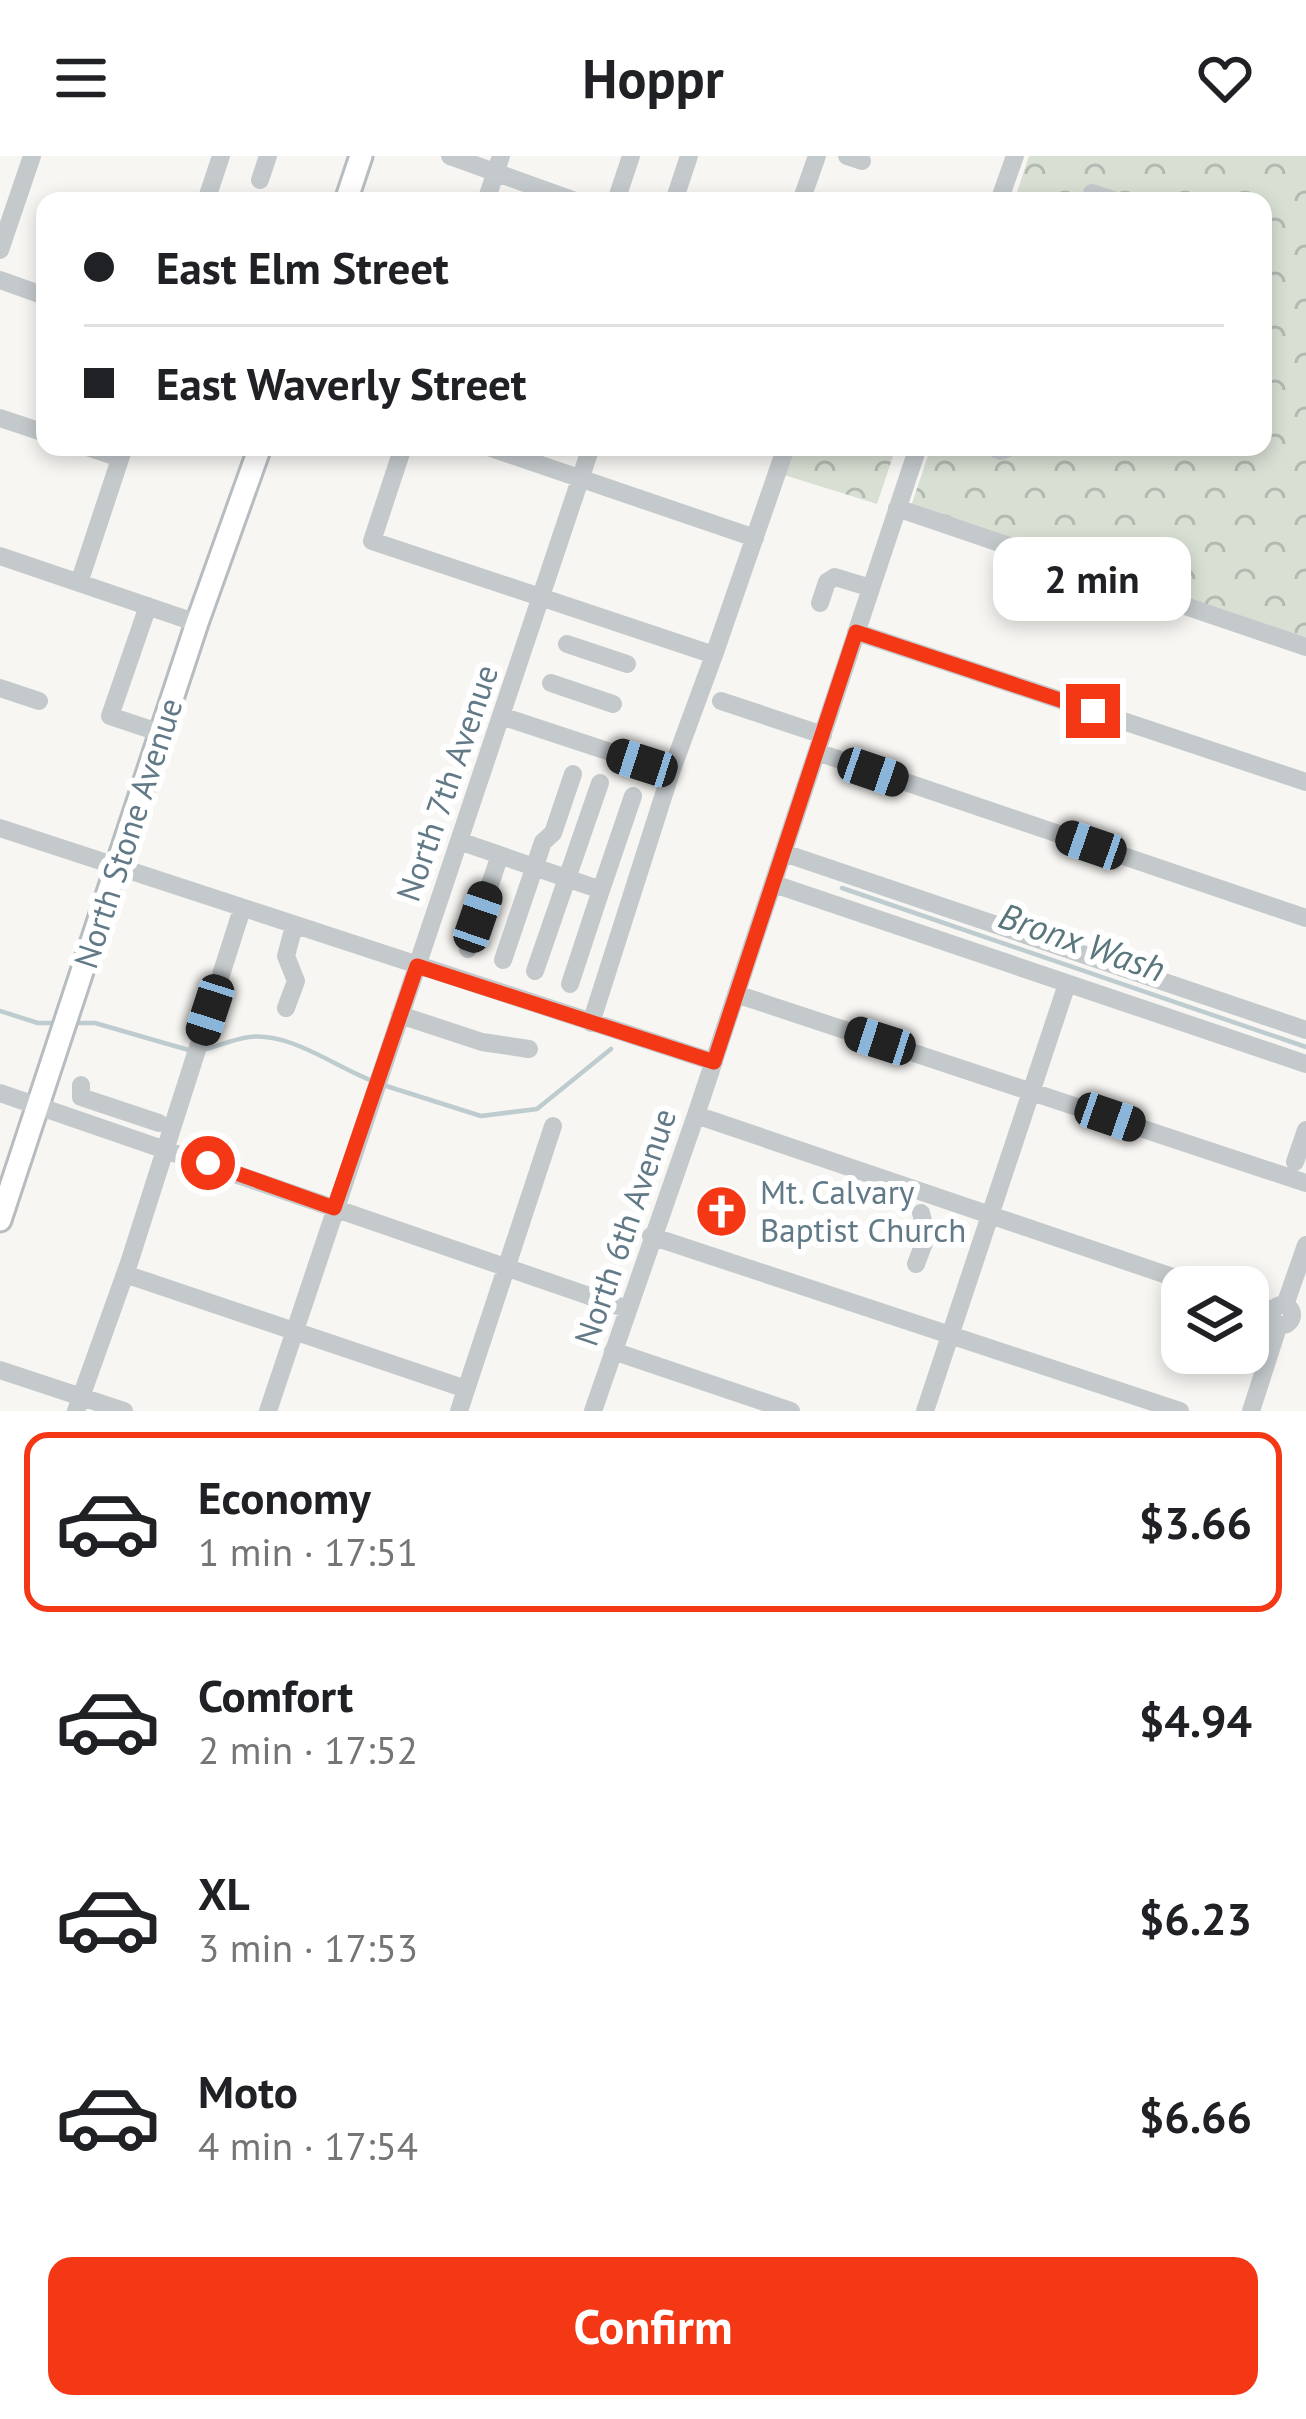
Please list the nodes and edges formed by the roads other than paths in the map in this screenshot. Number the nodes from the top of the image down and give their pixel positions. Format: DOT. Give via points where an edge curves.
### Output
graph roads {
  1 [pos="32,156"];
  2 [pos="221,156"];
  3 [pos="268,156"];
  4 [pos="362,156"];
  5 [pos="450,156"];
  6 [pos="631,156"];
  7 [pos="689,156"];
  8 [pos="817,156"];
  9 [pos="1015,156"];
  10 [pos="498,164"];
  11 [pos="260,180"];
  12 [pos="209,192"];
  13 [pos="349,192"];
  14 [pos="556,192"];
  15 [pos="619,192"];
  16 [pos="677,192"];
  17 [pos="804,192"];
  18 [pos="1002,192"];
  19 [pos="0,250"];
  20 [pos="0,280"];
  21 [pos="36,293"];
  22 [pos="0,418"];
  23 [pos="36,430"];
  24 [pos="121,456"];
  25 [pos="257,456"];
  26 [pos="400,456"];
  27 [pos="515,456"];
  28 [pos="588,456"];
  29 [pos="784,456"];
  30 [pos="915,456"];
  31 [pos="580,478"];
  32 [pos="897,508"];
  33 [pos="755,538"];
  34 [pos="2,564"];
  35 [pos="79,583"];
  36 [pos="871,588"];
  37 [pos="542,596"];
  38 [pos="820,603"];
  39 [pos="148,606"];
  40 [pos="197,623"];
  41 [pos="856,632"];
  42 [pos="567,644"];
  43 [pos="1306,646"];
  44 [pos="714,655"];
  45 [pos="627,664"];
  46 [pos="551,683"];
  47 [pos="0,688"];
  48 [pos="39,701"];
  49 [pos="721,701"];
  50 [pos="613,704"];
  51 [pos="501,716"];
  52 [pos="160,733"];
  53 [pos="820,744"];
  54 [pos="671,772"];
  55 [pos="573,774"];
  56 [pos="1306,782"];
  57 [pos="600,783"];
  58 [pos="633,796"];
  59 [pos="0,828"];
  60 [pos="459,841"];
  61 [pos="784,853"];
  62 [pos="500,855"];
  63 [pos="534,867"];
  64 [pos="116,868"];
  65 [pos="567,878"];
  66 [pos="773,884"];
  67 [pos="601,890"];
  68 [pos="242,909"];
  69 [pos="1306,918"];
  70 [pos="294,926"];
  71 [pos="468,949"];
  72 [pos="503,960"];
  73 [pos="417,966"];
  74 [pos="535,971"];
  75 [pos="570,984"];
  76 [pos="1067,984"];
  77 [pos="736,994"];
  78 [pos="286,1008"];
  79 [pos="400,1015"];
  80 [pos="591,1023"];
  81 [pos="1306,1030"];
  82 [pos="529,1049"];
  83 [pos="714,1062"];
  84 [pos="1306,1064"];
  85 [pos="81,1085"];
  86 [pos="1032,1090"];
  87 [pos="0,1093"];
  88 [pos="38,1106"];
  89 [pos="106,1106"];
  90 [pos="696,1115"];
  91 [pos="159,1123"];
  92 [pos="99,1126"];
  93 [pos="553,1126"];
  94 [pos="1306,1131"];
  95 [pos="166,1148"];
  96 [pos="1295,1162"];
  97 [pos="1306,1183"];
  98 [pos="925,1203"];
  99 [pos="334,1208"];
  100 [pos="991,1214"];
  101 [pos="901,1219"];
  102 [pos="0,1220"];
  103 [pos="651,1236"];
  104 [pos="1306,1245"];
  105 [pos="916,1264"];
  106 [pos="506,1268"];
  107 [pos="1161,1273"];
  108 [pos="125,1274"];
  109 [pos="627,1309"];
  110 [pos="1287,1316"];
  111 [pos="295,1330"];
  112 [pos="950,1338"];
  113 [pos="613,1351"];
  114 [pos="0,1370"];
  115 [pos="466,1389"];
  116 [pos="78,1404"];
  117 [pos="124,1411"];
  118 [pos="268,1411"];
  119 [pos="459,1411"];
  120 [pos="593,1411"];
  121 [pos="790,1411"];
  122 [pos="925,1411"];
  123 [pos="1180,1411"];
  124 [pos="1251,1411"];
  1 -- 19 [label="street"];
  2 -- 12 [label="street"];
  3 -- 11 [label="street"];
  4 -- 13 [label="main road"];
  5 -- 10 [label="street"];
  6 -- 15 [label="street"];
  7 -- 16 [label="street"];
  8 -- 17 [label="street"];
  9 -- 18 [label="street"];
  10 -- 14 [label="street"];
  20 -- 21 [label="street"];
  22 -- 23 [label="street"];
  24 -- 35 [label="street"];
  25 -- 40 [label="main road, North Stone Avenue"];
  26 -- 37 [label="street" via="372,542"];
  27 -- 31 [label="street"];
  28 -- 31 [label="street, North 7th Avenue"];
  29 -- 33 [label="street"];
  30 -- 32 [label="street, North 6th Avenue"];
  31 -- 33 [label="street"];
  31 -- 37 [label="street, North 7th Avenue"];
  32 -- 36 [label="street, North 6th Avenue"];
  32 -- 43 [label="street"];
  33 -- 44 [label="street"];
  34 -- 35 [label="street"];
  35 -- 39 [label="street"];
  36 -- 38 [label="street" via="835,578"];
  36 -- 41 [label="street, North 6th Avenue"];
  37 -- 44 [label="street"];
  37 -- 51 [label="street, North 7th Avenue"];
  39 -- 40 [label="street"];
  39 -- 52 [label="street" via="110,716"];
  40 -- 52 [label="main road, North Stone Avenue"];
  41 -- 53 [label="street, North 6th Avenue"];
  41 -- 56 [label="street"];
  42 -- 45 [label="street"];
  44 -- 54 [label="street"];
  46 -- 50 [label="street"];
  47 -- 48 [label="street"];
  49 -- 53 [label="street"];
  51 -- 54 [label="street"];
  51 -- 60 [label="street, North 7th Avenue"];
  52 -- 64 [label="main road, North Stone Avenue"];
  53 -- 61 [label="street, North 6th Avenue"];
  53 -- 69 [label="street"];
  54 -- 80 [label="street"];
  55 -- 63 [label="street"];
  57 -- 65 [label="street"];
  58 -- 67 [label="street"];
  59 -- 64 [label="street"];
  60 -- 62 [label="street"];
  60 -- 73 [label="street, North 7th Avenue"];
  61 -- 66 [label="street, North 6th Avenue"];
  61 -- 81 [label="street"];
  62 -- 63 [label="street"];
  62 -- 71 [label="street"];
  63 -- 65 [label="street"];
  63 -- 72 [label="street"];
  64 -- 68 [label="street"];
  64 -- 88 [label="main road, North Stone Avenue"];
  65 -- 67 [label="street"];
  65 -- 74 [label="street"];
  66 -- 76 [label="street"];
  66 -- 77 [label="street, North 6th Avenue"];
  67 -- 75 [label="street"];
  68 -- 70 [label="street"];
  68 -- 95 [label="street"];
  70 -- 73 [label="street"];
  70 -- 78 [label="street" via="286,956 296,981"];
  73 -- 79 [label="street, North 7th Avenue"];
  73 -- 80 [label="street"];
  76 -- 84 [label="street"];
  76 -- 86 [label="street"];
  77 -- 83 [label="street, North 6th Avenue"];
  77 -- 86 [label="street"];
  79 -- 82 [label="street"];
  79 -- 99 [label="street, North 7th Avenue"];
  80 -- 83 [label="street"];
  83 -- 90 [label="street, North 6th Avenue"];
  85 -- 89 [label="street" via="81,1097"];
  86 -- 97 [label="street"];
  86 -- 100 [label="street"];
  87 -- 88 [label="street"];
  88 -- 92 [label="street"];
  88 -- 102 [label="main road, North Stone Avenue"];
  89 -- 91 [label="street"];
  89 -- 92 [label="street"];
  90 -- 98 [label="street"];
  90 -- 103 [label="street, North 6th Avenue"];
  92 -- 95 [label="street"];
  93 -- 106 [label="street"];
  94 -- 96 [label="street"];
  95 -- 99 [label="street"];
  95 -- 108 [label="street"];
  98 -- 100 [label="street"];
  98 -- 101 [label="street"];
  98 -- 105 [label="street" via="927,1235"];
  99 -- 106 [label="street"];
  99 -- 111 [label="street, North 7th Avenue"];
  100 -- 107 [label="street"];
  100 -- 112 [label="street"];
  103 -- 109 [label="street, North 6th Avenue"];
  103 -- 112 [label="street"];
  104 -- 110 [label="street"];
  106 -- 109 [label="street"];
  106 -- 115 [label="street"];
  108 -- 111 [label="street"];
  108 -- 116 [label="street"];
  109 -- 113 [label="street, North 6th Avenue"];
  110 -- 124 [label="street"];
  111 -- 115 [label="street"];
  111 -- 118 [label="street, North 7th Avenue"];
  112 -- 122 [label="street"];
  112 -- 123 [label="street"];
  113 -- 120 [label="street, North 6th Avenue"];
  113 -- 121 [label="street"];
  114 -- 116 [label="street"];
  115 -- 119 [label="street"];
  116 -- 117 [label="street"];
}
